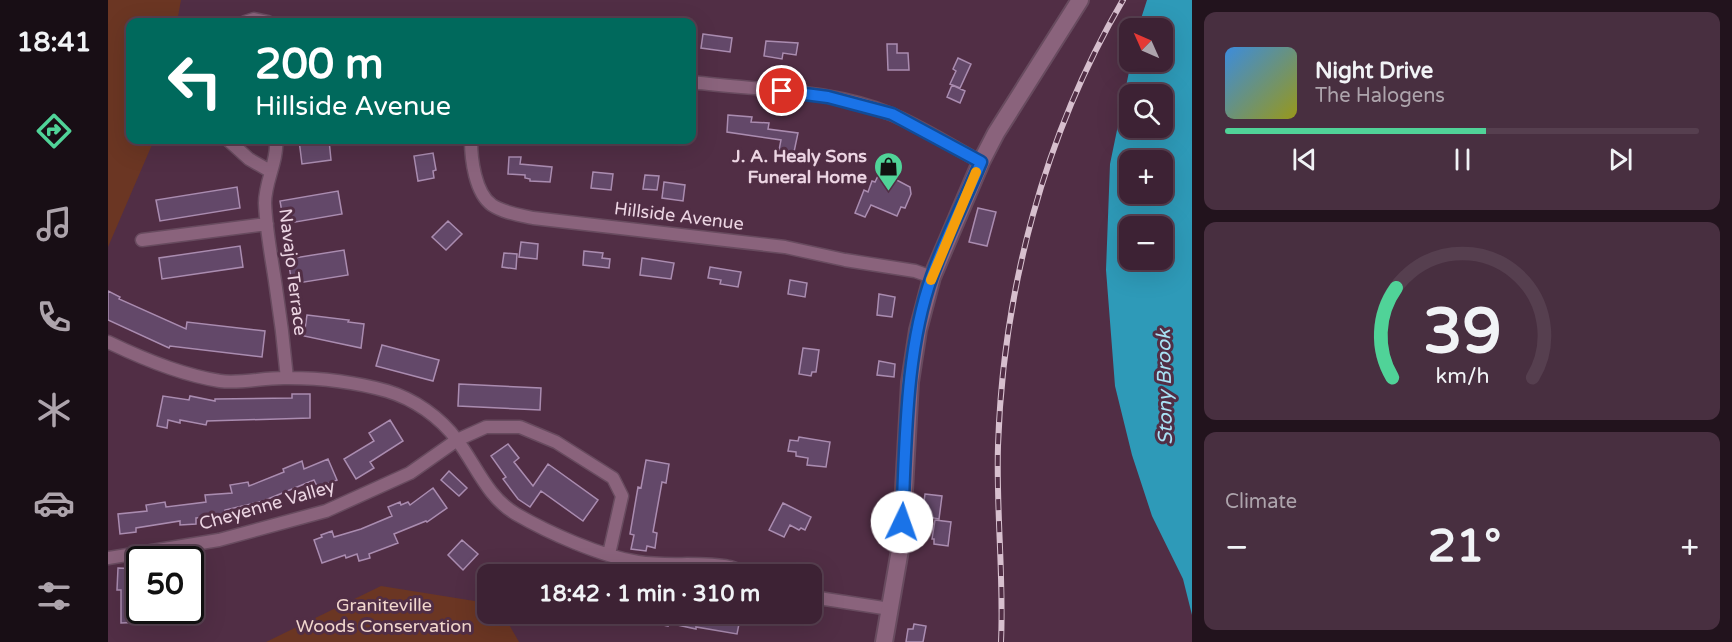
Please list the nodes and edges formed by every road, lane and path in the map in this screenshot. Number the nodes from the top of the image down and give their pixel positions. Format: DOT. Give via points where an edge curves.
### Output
graph roads {
  1 [pos="1080,0"];
  2 [pos="696,82"];
  3 [pos="232,144"];
  4 [pos="276,144"];
  5 [pos="471,144"];
  6 [pos="981,162"];
  7 [pos="270,171"];
  8 [pos="267,224"];
  9 [pos="142,240"];
  10 [pos="932,277"];
  11 [pos="108,342"];
  12 [pos="287,378"];
  13 [pos="458,440"];
  14 [pos="609,554"];
  15 [pos="108,558"];
  16 [pos="675,564"];
  17 [pos="822,599"];
  18 [pos="890,609"];
  19 [pos="884,642"];
  1 -- 6 [label="main road"];
  2 -- 6 [label="street" via="800,92 873,108"];
  3 -- 7 [label="street"];
  4 -- 7 [label="street, Navajo Terrace"];
  5 -- 10 [label="street, Hillside Avenue" via="473,171 486,199 506,212 785,247"];
  6 -- 10 [label="main road"];
  7 -- 8 [label="street, Navajo Terrace" via="265,200"];
  8 -- 9 [label="street"];
  8 -- 12 [label="street, Navajo Terrace"];
  10 -- 18 [label="main road" via="910,382 901,544"];
  11 -- 12 [label="street" via="184,373 221,381"];
  12 -- 13 [label="street" via="345,382 388,392 414,402"];
  13 -- 14 [label="street" via="482,480 514,513 579,545"];
  13 -- 14 [label="street, Cheyenne Valley" via="486,427 520,427 556,442 613,478 622,496"];
  13 -- 15 [label="street, Cheyenne Valley" via="410,473 326,511 219,540"];
  14 -- 16 [label="street" via="638,562"];
  17 -- 18 [label="street"];
  18 -- 19 [label="main road"];
}
